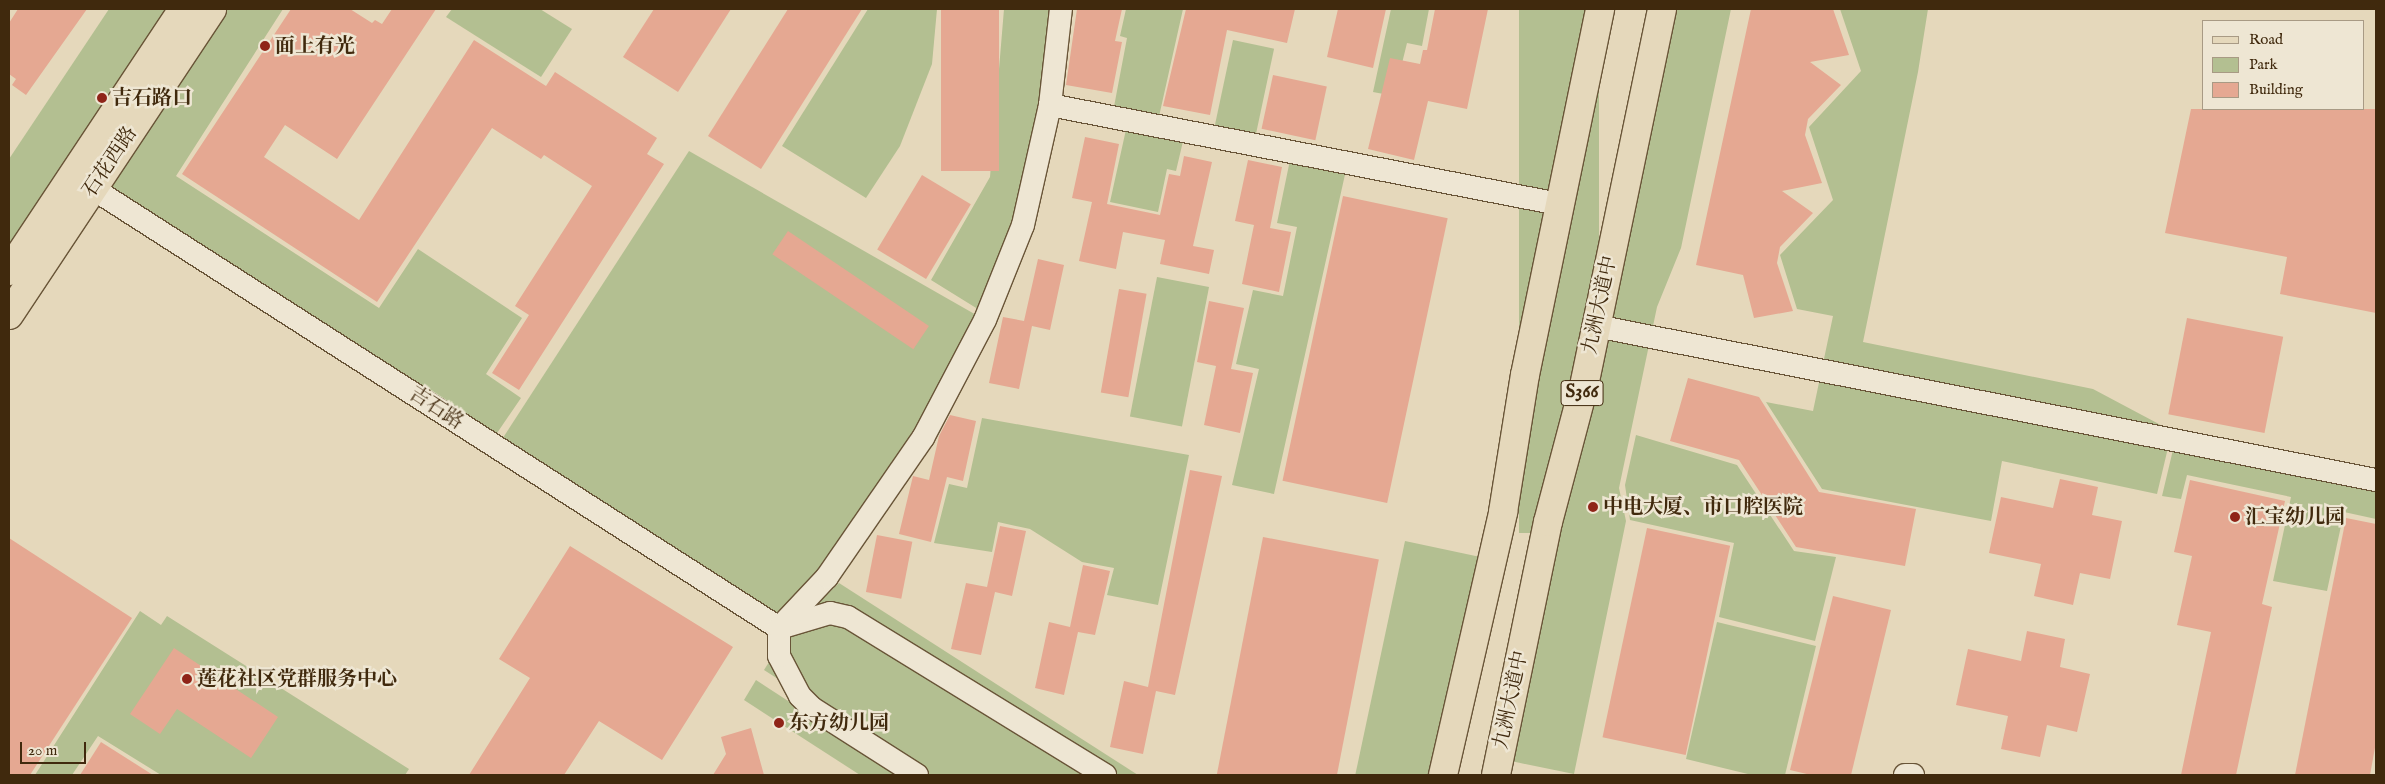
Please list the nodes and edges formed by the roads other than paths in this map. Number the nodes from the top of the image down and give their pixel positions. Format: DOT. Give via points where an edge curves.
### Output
graph roads {
  1 [pos="183,9"];
  2 [pos="212,9"];
  3 [pos="1061,9"];
  4 [pos="1600,9"];
  5 [pos="1662,9"];
  6 [pos="1050,105"];
  7 [pos="92,188"];
  8 [pos="1559,204"];
  9 [pos="9,271"];
  10 [pos="9,315"];
  11 [pos="1596,326"];
  12 [pos="2376,480"];
  13 [pos="779,628"];
  14 [pos="917,775"];
  15 [pos="1105,775"];
  16 [pos="1443,775"];
  17 [pos="1496,775"];
  18 [pos="1905,775"];
  19 [pos="1913,775"];
  1 -- 9 [label="main road, 石花西路"];
  2 -- 7 [label="main road, 石花西路"];
  3 -- 6 [label="street"];
  4 -- 8 [label="main road"];
  5 -- 11 [label="main road, 九洲大道中 / S366"];
  6 -- 8 [label="street"];
  6 -- 13 [label="street" via="1023,224 985,320 923,438 827,577"];
  7 -- 10 [label="main road, 石花西路"];
  7 -- 13 [label="street, 吉石路"];
  8 -- 16 [label="main road" via="1525,375 1502,520"];
  11 -- 12 [label="street"];
  11 -- 17 [label="main road, 九洲大道中 / S366" via="1584,386 1548,522"];
  13 -- 14 [label="street" via="779,656 800,696 812,708"];
  13 -- 15 [label="street" via="830,613 848,617"];
  18 -- 19 [label="street"];
}
